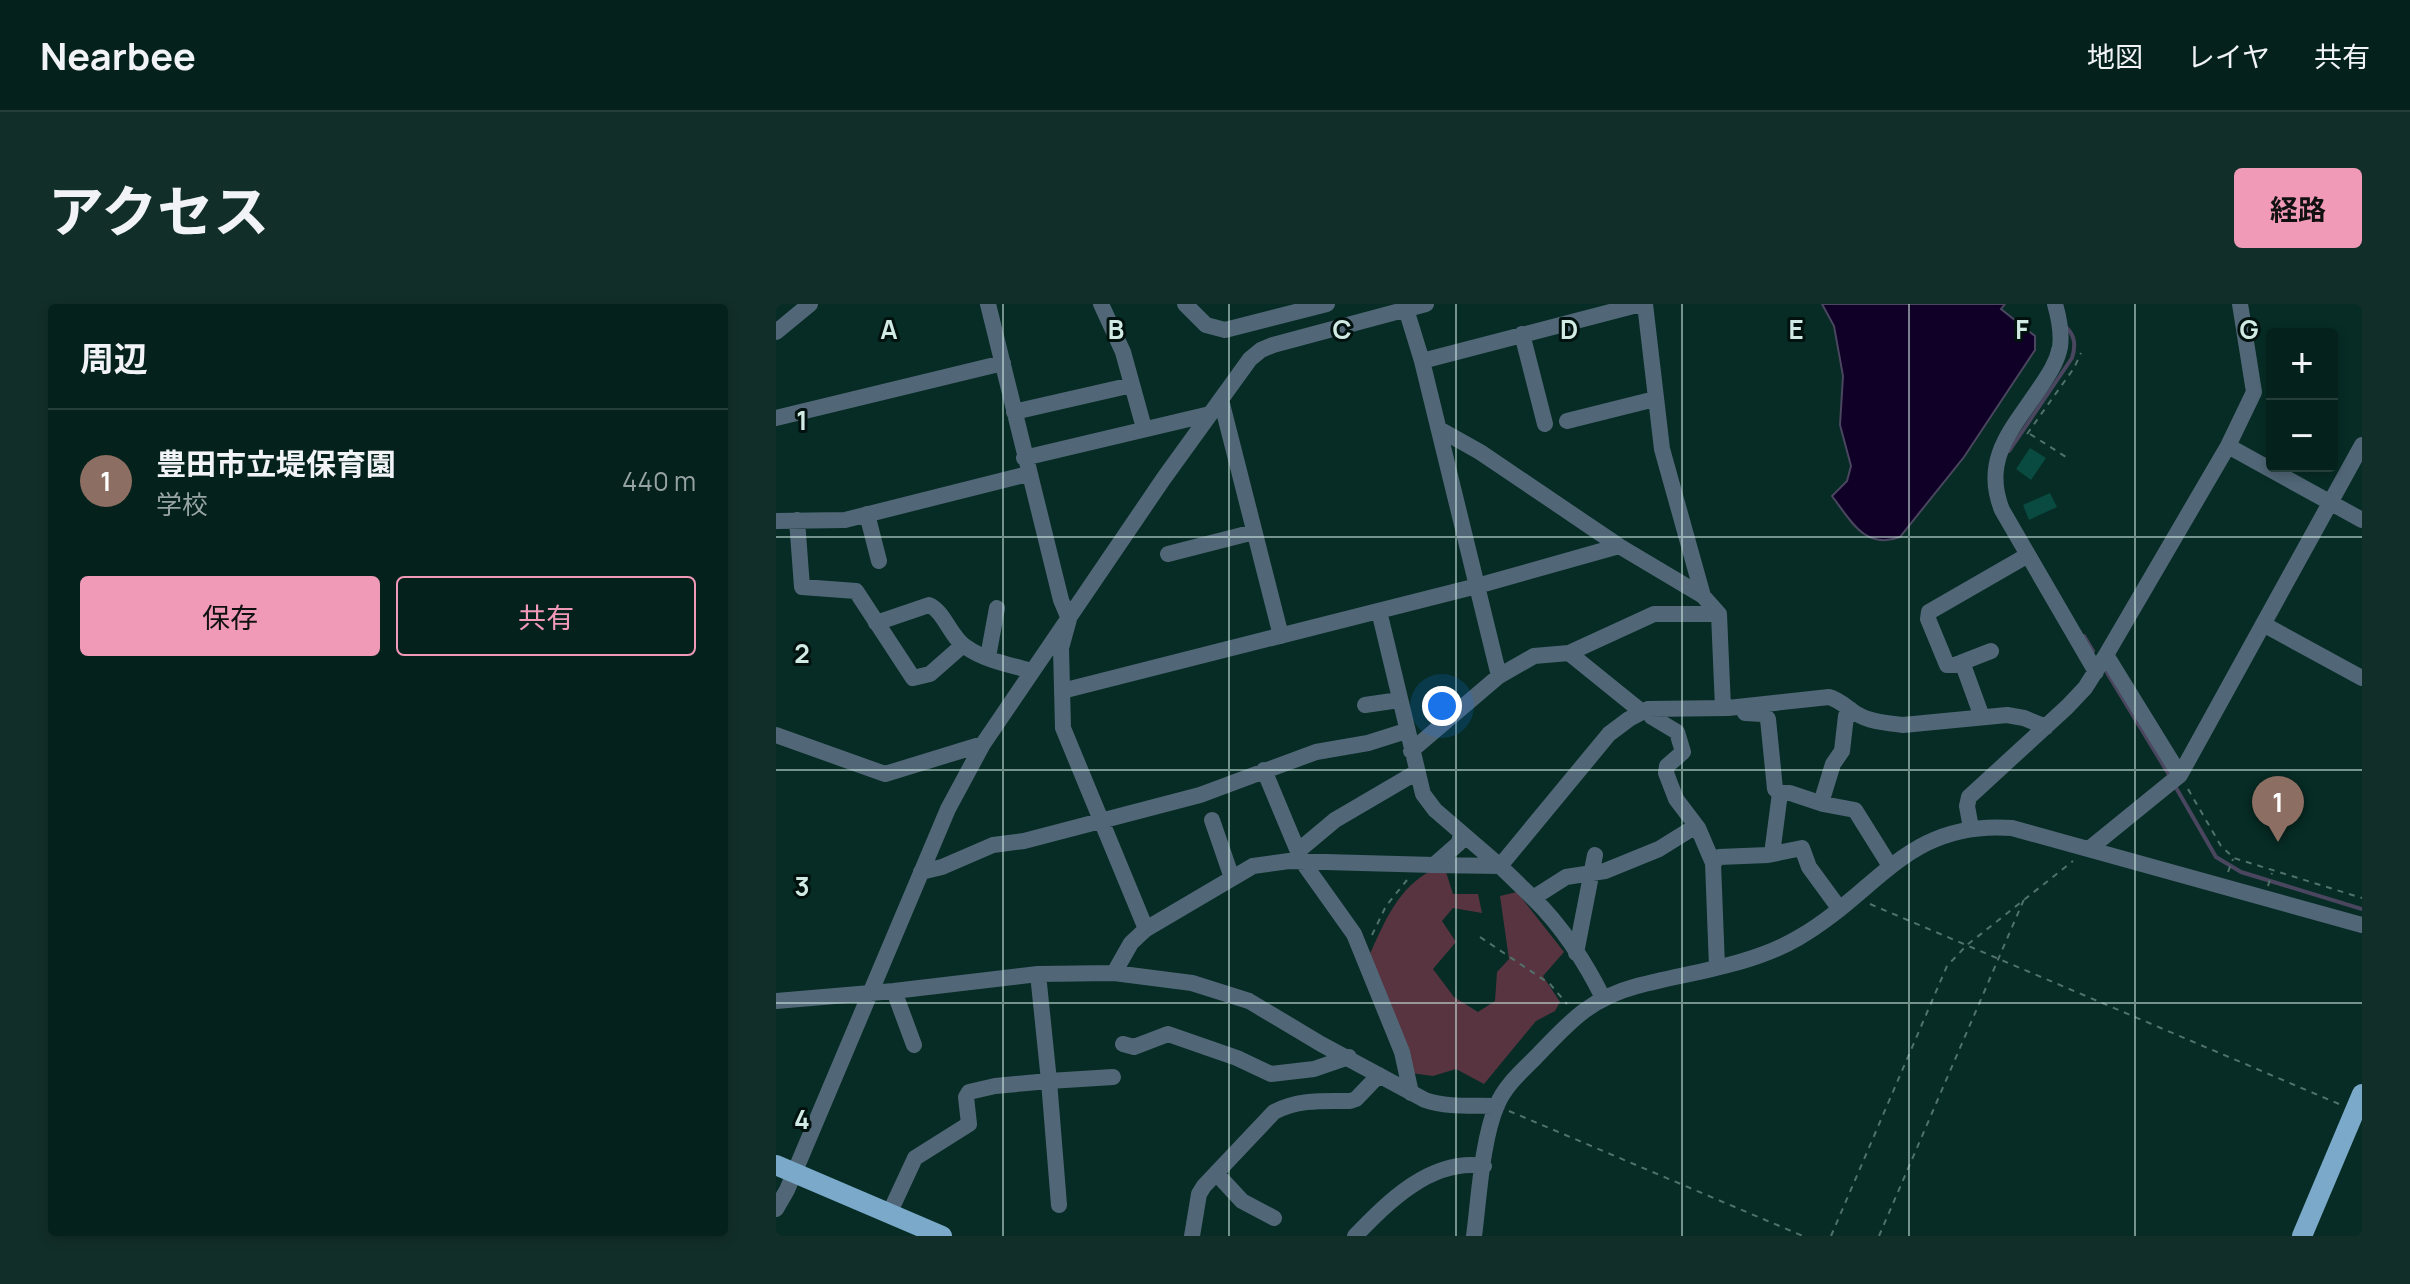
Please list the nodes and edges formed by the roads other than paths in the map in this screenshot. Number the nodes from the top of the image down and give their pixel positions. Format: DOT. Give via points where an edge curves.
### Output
graph roads {
  1 [pos="810,304"];
  2 [pos="988,304"];
  3 [pos="1101,304"];
  4 [pos="1185,304"];
  5 [pos="1327,304"];
  6 [pos="1426,304"];
  7 [pos="1643,304"];
  8 [pos="2055,304"];
  9 [pos="2240,304"];
  10 [pos="1406,309"];
  11 [pos="776,332"];
  12 [pos="1522,334"];
  13 [pos="1422,361"];
  14 [pos="1003,363"];
  15 [pos="1132,385"];
  16 [pos="1655,399"];
  17 [pos="1221,400"];
  18 [pos="1014,412"];
  19 [pos="1210,414"];
  20 [pos="776,418"];
  21 [pos="1567,421"];
  22 [pos="1545,424"];
  23 [pos="1144,428"];
  24 [pos="1439,429"];
  25 [pos="2362,445"];
  26 [pos="2228,446"];
  27 [pos="1026,466"];
  28 [pos="2330,504"];
  29 [pos="867,514"];
  30 [pos="797,520"];
  31 [pos="2362,520"];
  32 [pos="776,521"];
  33 [pos="1254,532"];
  34 [pos="1619,546"];
  35 [pos="1168,554"];
  36 [pos="2028,555"];
  37 [pos="879,561"];
  38 [pos="1477,586"];
  39 [pos="1703,596"];
  40 [pos="997,608"];
  41 [pos="1379,611"];
  42 [pos="1719,614"];
  43 [pos="1069,619"];
  44 [pos="876,623"];
  45 [pos="2263,624"];
  46 [pos="1281,636"];
  47 [pos="963,645"];
  48 [pos="1991,651"];
  49 [pos="1569,653"];
  50 [pos="2106,655"];
  51 [pos="988,657"];
  52 [pos="1962,662"];
  53 [pos="1032,671"];
  54 [pos="2096,672"];
  55 [pos="1499,676"];
  56 [pos="2362,678"];
  57 [pos="1062,691"];
  58 [pos="1399,700"];
  59 [pos="1365,705"];
  60 [pos="1726,708"];
  61 [pos="1850,709"];
  62 [pos="1644,711"];
  63 [pos="1982,717"];
  64 [pos="2046,727"];
  65 [pos="1406,731"];
  66 [pos="776,735"];
  67 [pos="983,744"];
  68 [pos="1411,751"];
  69 [pos="1264,770"];
  70 [pos="1417,772"];
  71 [pos="2173,781"];
  72 [pos="1780,793"];
  73 [pos="1821,803"];
  74 [pos="1101,820"];
  75 [pos="1212,820"];
  76 [pos="1696,826"];
  77 [pos="1971,828"];
  78 [pos="1461,833"];
  79 [pos="2089,849"];
  80 [pos="1772,854"];
  81 [pos="1595,855"];
  82 [pos="1300,856"];
  83 [pos="1713,863"];
  84 [pos="1427,864"];
  85 [pos="1500,866"];
  86 [pos="1890,866"];
  87 [pos="921,872"];
  88 [pos="1593,874"];
  89 [pos="1232,878"];
  90 [pos="1533,898"];
  91 [pos="1839,908"];
  92 [pos="2362,925"];
  93 [pos="1146,929"];
  94 [pos="1576,953"];
  95 [pos="1717,967"];
  96 [pos="1114,973"];
  97 [pos="1038,974"];
  98 [pos="894,991"];
  99 [pos="870,993"];
  100 [pos="1603,998"];
  101 [pos="776,1001"];
  102 [pos="1123,1044"];
  103 [pos="914,1045"];
  104 [pos="1349,1057"];
  105 [pos="1379,1075"];
  106 [pos="1113,1077"];
  107 [pos="1049,1081"];
  108 [pos="1411,1093"];
  109 [pos="2358,1102"];
  110 [pos="1497,1106"];
  111 [pos="1484,1166"];
  112 [pos="785,1169"];
  113 [pos="1216,1173"];
  114 [pos="1059,1205"];
  115 [pos="776,1209"];
  116 [pos="889,1214"];
  117 [pos="1274,1218"];
  118 [pos="942,1236"];
  119 [pos="1192,1236"];
  120 [pos="1355,1236"];
  121 [pos="1474,1236"];
  122 [pos="2302,1236"];
  1 -- 11 [label="street"];
  2 -- 14 [label="street"];
  3 -- 15 [label="street"];
  4 -- 5 [label="street" via="1206,325 1225,330"];
  6 -- 10 [label="street"];
  7 -- 12 [label="street"];
  7 -- 16 [label="street"];
  8 -- 36 [label="street" via="2060,323 2055,364 2004,442 1993,471 2001,507"];
  9 -- 26 [label="street" via="2254,392"];
  10 -- 13 [label="street"];
  10 -- 17 [label="street" via="1261,350"];
  12 -- 13 [label="street"];
  12 -- 22 [label="street"];
  13 -- 24 [label="street"];
  14 -- 18 [label="street"];
  14 -- 20 [label="street"];
  15 -- 18 [label="street"];
  15 -- 23 [label="street"];
  16 -- 21 [label="street"];
  16 -- 39 [label="street" via="1662,449"];
  17 -- 19 [label="street"];
  17 -- 33 [label="street"];
  18 -- 27 [label="street"];
  19 -- 23 [label="street"];
  19 -- 43 [label="street"];
  23 -- 27 [label="street"];
  24 -- 34 [label="street"];
  24 -- 38 [label="street"];
  25 -- 28 [label="street"];
  26 -- 28 [label="street"];
  26 -- 50 [label="street"];
  27 -- 29 [label="street"];
  27 -- 43 [label="street"];
  28 -- 31 [label="street"];
  28 -- 45 [label="street"];
  29 -- 30 [label="street" via="845,520"];
  29 -- 37 [label="street"];
  30 -- 32 [label="street"];
  30 -- 44 [label="street" via="802,587 856,591"];
  33 -- 35 [label="street"];
  33 -- 46 [label="street"];
  34 -- 38 [label="street"];
  34 -- 39 [label="street"];
  36 -- 52 [label="street" via="1929,612 1944,661 1950,666"];
  36 -- 54 [label="street"];
  38 -- 41 [label="street"];
  38 -- 55 [label="street"];
  39 -- 42 [label="street"];
  40 -- 51 [label="street"];
  41 -- 46 [label="street"];
  41 -- 58 [label="street"];
  42 -- 49 [label="street" via="1654,614"];
  42 -- 60 [label="street"];
  43 -- 53 [label="street"];
  43 -- 57 [label="street" via="1061,648"];
  44 -- 47 [label="street" via="929,605"];
  44 -- 47 [label="street" via="913,678 930,674"];
  45 -- 56 [label="street"];
  45 -- 71 [label="street"];
  46 -- 57 [label="street"];
  47 -- 51 [label="street"];
  48 -- 52 [label="street"];
  49 -- 55 [label="street" via="1534,656"];
  49 -- 62 [label="street"];
  50 -- 54 [label="street"];
  50 -- 71 [label="street"];
  51 -- 53 [label="street"];
  52 -- 63 [label="street"];
  53 -- 67 [label="street"];
  54 -- 64 [label="street"];
  55 -- 68 [label="street"];
  57 -- 74 [label="street" via="1063,728"];
  58 -- 59 [label="street"];
  58 -- 65 [label="street"];
  60 -- 61 [label="street" via="1829,697"];
  60 -- 62 [label="street"];
  60 -- 72 [label="street" via="1767,716 1775,789"];
  61 -- 63 [label="street" via="1859,716 1903,725"];
  61 -- 73 [label="street" via="1842,751"];
  62 -- 76 [label="street" via="1677,732 1683,752 1666,773 1676,799"];
  62 -- 85 [label="street" via="1609,734"];
  63 -- 64 [label="street" via="2007,715"];
  64 -- 77 [label="street" via="1969,797"];
  65 -- 68 [label="street"];
  65 -- 69 [label="street"];
  66 -- 67 [label="street" via="885,774"];
  67 -- 87 [label="street"];
  68 -- 70 [label="street"];
  69 -- 74 [label="street" via="1200,795"];
  69 -- 82 [label="street"];
  70 -- 78 [label="street" via="1423,794"];
  70 -- 82 [label="street" via="1335,820"];
  71 -- 79 [label="street"];
  72 -- 73 [label="street"];
  72 -- 80 [label="street"];
  73 -- 86 [label="street" via="1860,813"];
  74 -- 87 [label="street" via="993,845"];
  74 -- 93 [label="street"];
  75 -- 89 [label="street"];
  76 -- 83 [label="street"];
  76 -- 88 [label="street" via="1659,849"];
  77 -- 79 [label="street" via="2012,828"];
  77 -- 86 [label="street" via="1930,840"];
  78 -- 84 [label="street" via="1459,843"];
  78 -- 85 [label="street"];
  79 -- 92 [label="street"];
  80 -- 83 [label="street" via="1725,855"];
  80 -- 91 [label="street" via="1802,848 1816,879"];
  81 -- 88 [label="street"];
  82 -- 84 [label="street"];
  82 -- 89 [label="street" via="1253,866"];
  82 -- 108 [label="street" via="1362,952 1402,1052"];
  83 -- 95 [label="street"];
  84 -- 85 [label="street"];
  85 -- 90 [label="street"];
  86 -- 91 [label="street"];
  87 -- 99 [label="street"];
  88 -- 90 [label="street" via="1566,877"];
  88 -- 94 [label="street"];
  89 -- 93 [label="street"];
  90 -- 94 [label="street"];
  91 -- 95 [label="street" via="1775,951"];
  93 -- 96 [label="street"];
  94 -- 100 [label="street"];
  95 -- 100 [label="street"];
  96 -- 97 [label="street"];
  96 -- 104 [label="street" via="1192,983 1249,1001"];
  97 -- 98 [label="street"];
  97 -- 107 [label="street"];
  98 -- 99 [label="street"];
  98 -- 103 [label="street"];
  99 -- 101 [label="street"];
  99 -- 112 [label="street"];
  100 -- 110 [label="street" via="1577,1015 1515,1079"];
  102 -- 104 [label="street" via="1134,1047 1168,1034 1271,1074 1314,1069"];
  104 -- 105 [label="street"];
  105 -- 108 [label="street"];
  105 -- 113 [label="street" via="1356,1099 1305,1102 1274,1112"];
  106 -- 107 [label="street"];
  107 -- 114 [label="street"];
  107 -- 116 [label="street" via="969,1092 969,1124 915,1158"];
  108 -- 110 [label="street" via="1439,1105"];
  109 -- 122 [label="main road"];
  110 -- 111 [label="street"];
  111 -- 120 [label="street" via="1424,1177"];
  111 -- 121 [label="street"];
  112 -- 115 [label="street"];
  112 -- 116 [label="main road"];
  113 -- 117 [label="street" via="1242,1201"];
  113 -- 119 [label="street" via="1199,1194"];
  116 -- 118 [label="main road"];
}
